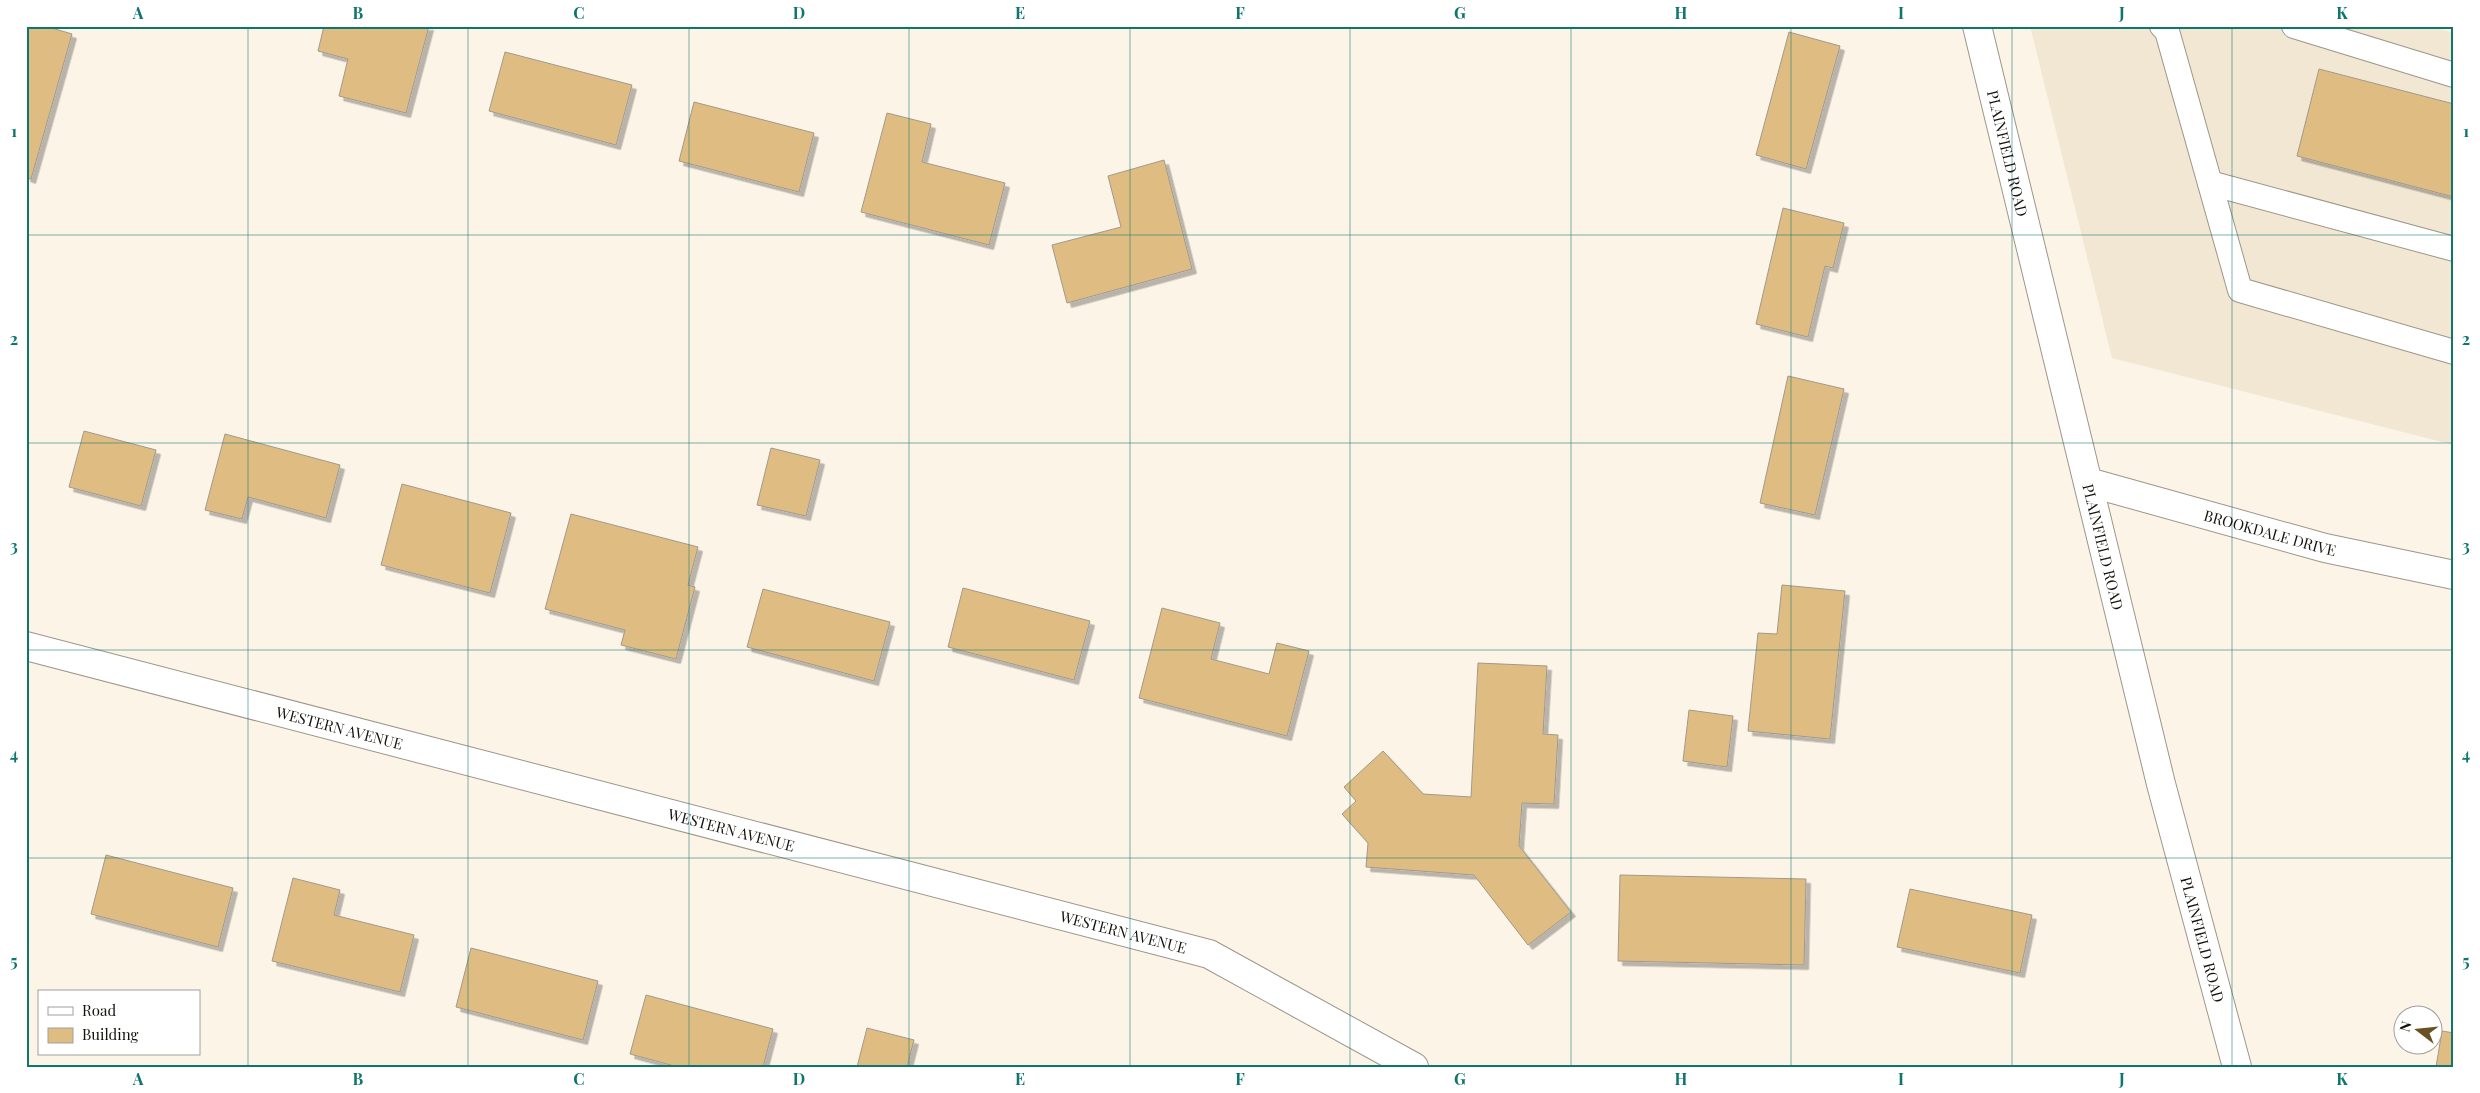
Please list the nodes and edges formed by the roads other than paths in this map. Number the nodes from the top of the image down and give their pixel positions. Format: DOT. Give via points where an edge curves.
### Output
graph roads {
  1 [pos="1977,26"];
  2 [pos="2162,26"];
  3 [pos="2294,26"];
  4 [pos="2454,75"];
  5 [pos="2210,183"];
  6 [pos="2454,249"];
  7 [pos="2454,352"];
  8 [pos="2088,482"];
  9 [pos="2454,575"];
  10 [pos="26,646"];
  11 [pos="1414,1067"];
  12 [pos="2237,1067"];
  1 -- 8 [label="street, PLAINFIELD ROAD"];
  2 -- 5 [label="lane" via="2167,31"];
  3 -- 4 [label="lane"];
  5 -- 6 [label="lane"];
  5 -- 7 [label="lane" via="2240,290"];
  8 -- 9 [label="street, BROOKDALE DRIVE" via="2325,548"];
  8 -- 12 [label="street, PLAINFIELD ROAD" via="2162,784"];
  10 -- 11 [label="street, WESTERN AVENUE" via="1209,954"];
}
